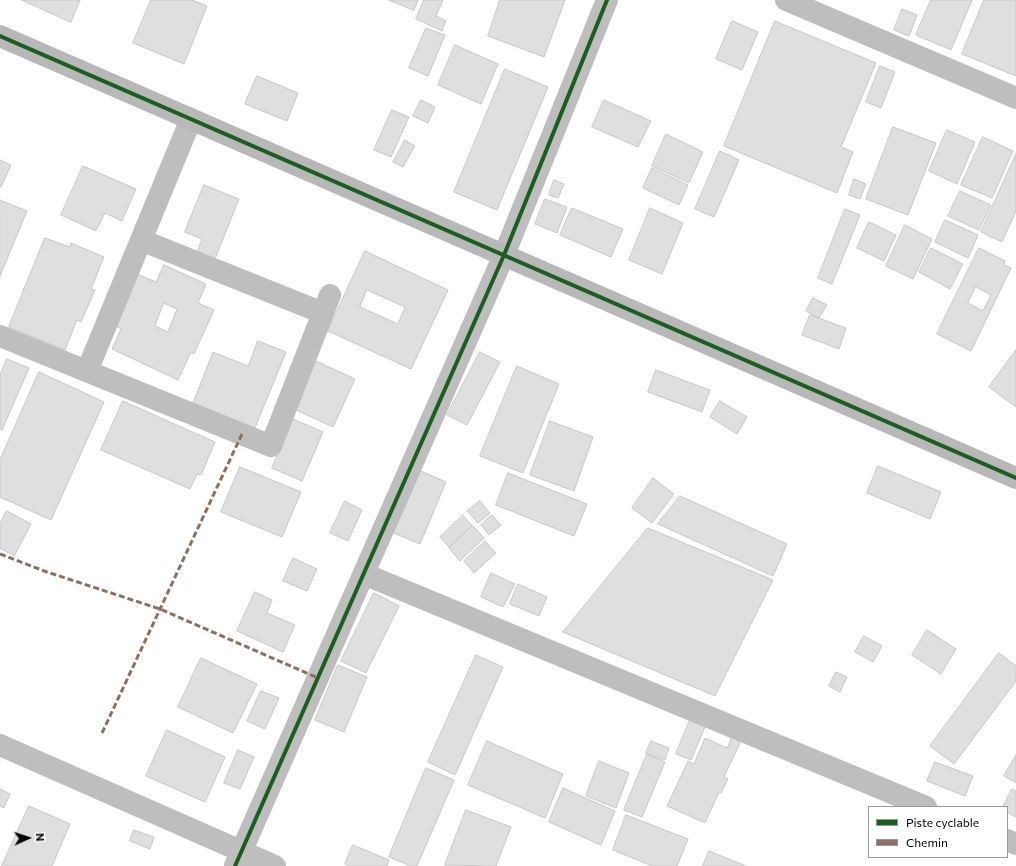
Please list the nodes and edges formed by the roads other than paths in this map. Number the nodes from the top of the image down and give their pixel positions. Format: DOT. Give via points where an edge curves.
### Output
graph roads {
  1 [pos="607,0"];
  2 [pos="786,0"];
  3 [pos="2,39"];
  4 [pos="1016,98"];
  5 [pos="191,119"];
  6 [pos="141,240"];
  7 [pos="504,255"];
  8 [pos="0,336"];
  9 [pos="87,371"];
  10 [pos="1016,478"];
  11 [pos="364,574"];
  12 [pos="0,745"];
  13 [pos="924,806"];
  14 [pos="238,859"];
  15 [pos="274,866"];
  1 -- 7 [label="street"];
  2 -- 4 [label="street"];
  3 -- 5 [label="street"];
  5 -- 6 [label="street"];
  5 -- 7 [label="street"];
  6 -- 9 [label="street"];
  6 -- 9 [label="street" via="327,304 270,446"];
  7 -- 10 [label="street"];
  7 -- 11 [label="street"];
  8 -- 9 [label="street"];
  11 -- 13 [label="street"];
  11 -- 14 [label="street"];
  12 -- 14 [label="street"];
  14 -- 15 [label="street"];
}
